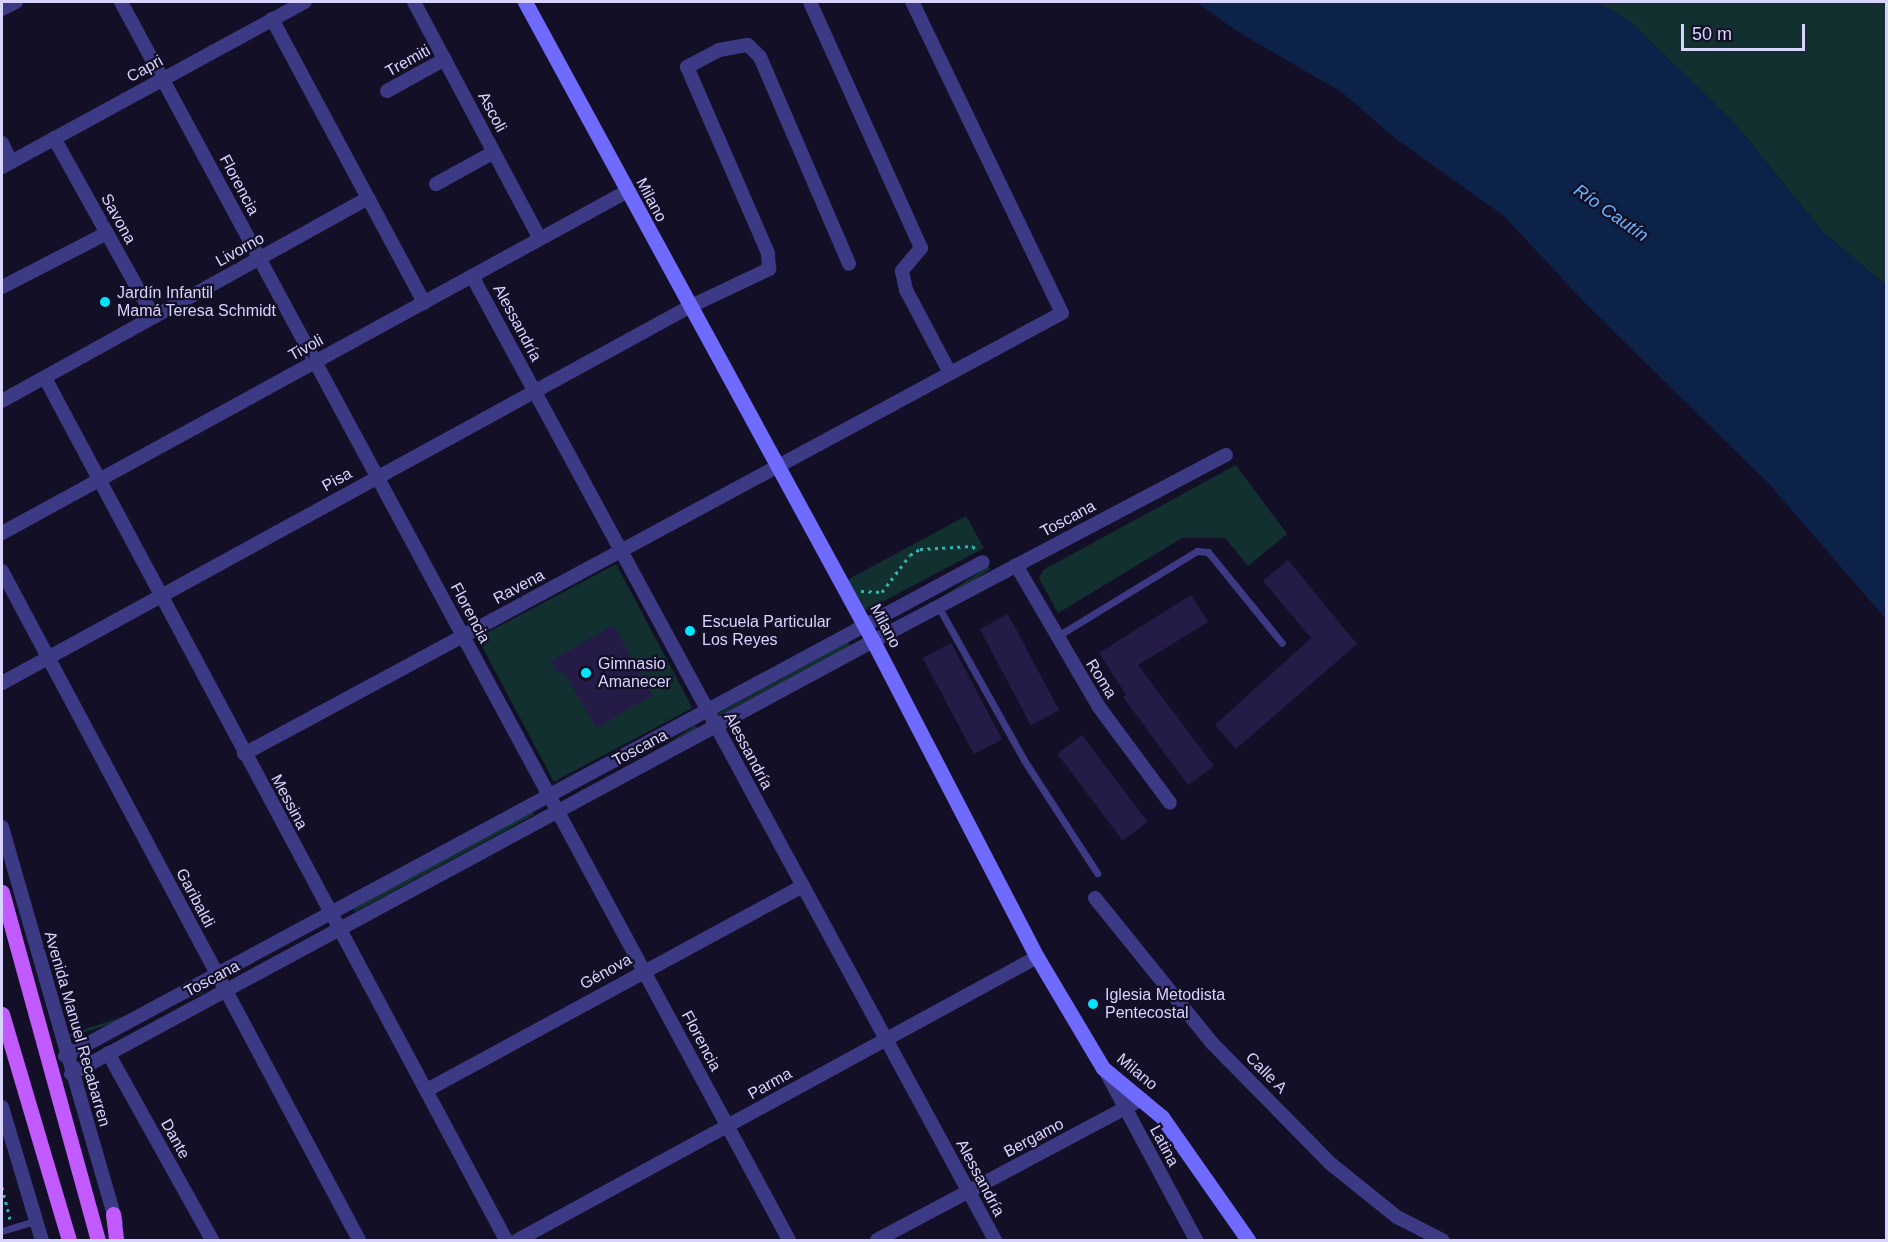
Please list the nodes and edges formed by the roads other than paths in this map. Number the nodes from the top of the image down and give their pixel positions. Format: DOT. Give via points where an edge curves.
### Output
graph roads {
  1 [pos="16,2"];
  2 [pos="121,2"];
  3 [pos="305,2"];
  4 [pos="414,2"];
  5 [pos="525,2"];
  6 [pos="810,2"];
  7 [pos="912,2"];
  8 [pos="2,9"];
  9 [pos="272,19"];
  10 [pos="445,59"];
  11 [pos="162,78"];
  12 [pos="387,91"];
  13 [pos="54,138"];
  14 [pos="2,143"];
  15 [pos="494,152"];
  16 [pos="6,164"];
  17 [pos="436,184"];
  18 [pos="626,192"];
  19 [pos="368,198"];
  20 [pos="107,233"];
  21 [pos="540,239"];
  22 [pos="260,258"];
  23 [pos="849,264"];
  24 [pos="472,276"];
  25 [pos="2,287"];
  26 [pos="424,303"];
  27 [pos="689,307"];
  28 [pos="153,316"];
  29 [pos="316,362"];
  30 [pos="950,374"];
  31 [pos="45,378"];
  32 [pos="535,392"];
  33 [pos="2,401"];
  34 [pos="1226,455"];
  35 [pos="779,467"];
  36 [pos="378,477"];
  37 [pos="97,481"];
  38 [pos="2,533"];
  39 [pos="621,551"];
  40 [pos="980,557"];
  41 [pos="1016,565"];
  42 [pos="2,571"];
  43 [pos="160,596"];
  44 [pos="938,606"];
  45 [pos="864,626"];
  46 [pos="463,635"];
  47 [pos="1056,637"];
  48 [pos="873,641"];
  49 [pos="1282,643"];
  50 [pos="48,657"];
  51 [pos="2,683"];
  52 [pos="708,710"];
  53 [pos="716,725"];
  54 [pos="244,754"];
  55 [pos="549,795"];
  56 [pos="1170,803"];
  57 [pos="558,811"];
  58 [pos="2,827"];
  59 [pos="1097,873"];
  60 [pos="803,886"];
  61 [pos="2,892"];
  62 [pos="1095,898"];
  63 [pos="330,913"];
  64 [pos="339,929"];
  65 [pos="1038,957"];
  66 [pos="644,970"];
  67 [pos="217,975"];
  68 [pos="225,990"];
  69 [pos="2,1014"];
  70 [pos="886,1040"];
  71 [pos="108,1053"];
  72 [pos="65,1056"];
  73 [pos="1103,1068"];
  74 [pos="71,1074"];
  75 [pos="427,1090"];
  76 [pos="1142,1099"];
  77 [pos="2,1107"];
  78 [pos="1125,1108"];
  79 [pos="728,1126"];
  80 [pos="969,1192"];
  81 [pos="113,1214"];
  82 [pos="35,1221"];
  83 [pos="2,1231"];
  84 [pos="42,1240"];
  85 [pos="69,1240"];
  86 [pos="98,1240"];
  87 [pos="119,1240"];
  88 [pos="212,1240"];
  89 [pos="359,1240"];
  90 [pos="506,1240"];
  91 [pos="518,1240"];
  92 [pos="789,1240"];
  93 [pos="877,1240"];
  94 [pos="995,1240"];
  95 [pos="1196,1240"];
  96 [pos="1248,1240"];
  97 [pos="1442,1240"];
  1 -- 8 [label="street"];
  2 -- 11 [label="street, Florencia"];
  3 -- 9 [label="street, Capri"];
  4 -- 10 [label="street, Ascoli"];
  5 -- 18 [label="street, Milano"];
  6 -- 30 [label="street" via="921,248 902,271 906,290"];
  7 -- 30 [label="street, Ravena" via="1062,313"];
  9 -- 11 [label="street, Capri"];
  9 -- 19 [label="street"];
  10 -- 12 [label="street, Tremiti"];
  10 -- 15 [label="street, Ascoli"];
  11 -- 13 [label="street, Capri"];
  11 -- 22 [label="street, Florencia"];
  13 -- 16 [label="street, Capri"];
  13 -- 20 [label="street, Savona"];
  14 -- 16 [label="street"];
  15 -- 17 [label="street"];
  15 -- 21 [label="street, Ascoli"];
  18 -- 21 [label="street, Tivoli"];
  18 -- 27 [label="street, Milano"];
  19 -- 22 [label="street, Livorno"];
  19 -- 26 [label="street"];
  20 -- 25 [label="street"];
  20 -- 28 [label="street, Savona"];
  21 -- 24 [label="street, Tivoli"];
  22 -- 28 [label="street, Livorno"];
  22 -- 29 [label="street, Florencia"];
  23 -- 27 [label="street, Pisa" via="760,57 748,45 719,50 687,67 768,253 769,269"];
  24 -- 26 [label="street, Tivoli"];
  24 -- 32 [label="street, Alessandría"];
  26 -- 29 [label="street, Tivoli"];
  27 -- 32 [label="street, Pisa"];
  27 -- 35 [label="street, Milano"];
  28 -- 31 [label="street, Livorno"];
  29 -- 36 [label="street, Florencia"];
  29 -- 37 [label="street, Tivoli"];
  30 -- 35 [label="street, Ravena"];
  31 -- 33 [label="street, Livorno"];
  31 -- 37 [label="street, Messina"];
  32 -- 36 [label="street, Pisa"];
  32 -- 39 [label="street, Alessandría"];
  34 -- 41 [label="street, Toscana"];
  35 -- 39 [label="street, Ravena"];
  35 -- 45 [label="street, Milano"];
  36 -- 43 [label="street, Pisa"];
  36 -- 46 [label="street, Florencia"];
  37 -- 38 [label="street, Tivoli"];
  37 -- 43 [label="street, Messina"];
  39 -- 46 [label="street, Ravena"];
  39 -- 52 [label="street, Alessandría"];
  40 -- 45 [label="street, Toscana"];
  41 -- 44 [label="street, Toscana"];
  41 -- 47 [label="street, Roma"];
  42 -- 50 [label="street, Garibaldi"];
  43 -- 50 [label="street, Pisa"];
  43 -- 54 [label="street, Messina"];
  44 -- 48 [label="street, Toscana"];
  44 -- 59 [label="lane" via="1024,760"];
  45 -- 48 [label="street, Milano"];
  45 -- 52 [label="street, Toscana"];
  46 -- 54 [label="street, Ravena"];
  46 -- 55 [label="street, Florencia"];
  47 -- 49 [label="lane" via="1197,550 1208,552"];
  47 -- 56 [label="street, Roma" via="1126,746"];
  48 -- 53 [label="street, Toscana"];
  48 -- 65 [label="street, Milano"];
  50 -- 51 [label="street, Pisa"];
  50 -- 67 [label="street, Garibaldi"];
  52 -- 53 [label="street, Alessandría"];
  52 -- 55 [label="street, Toscana"];
  53 -- 57 [label="street, Toscana"];
  53 -- 60 [label="street, Alessandría"];
  54 -- 63 [label="street, Messina"];
  55 -- 57 [label="street, Florencia"];
  55 -- 63 [label="street, Toscana"];
  57 -- 64 [label="street, Toscana"];
  57 -- 66 [label="street, Florencia"];
  58 -- 72 [label="street, Avenida Manuel Recabarren"];
  60 -- 66 [label="street, Génova"];
  60 -- 70 [label="street, Alessandría"];
  61 -- 86 [label="main road"];
  62 -- 97 [label="street, Calle A" via="1212,1043 1331,1164 1397,1217"];
  63 -- 64 [label="street, Messina"];
  63 -- 67 [label="street, Toscana"];
  64 -- 68 [label="street, Toscana"];
  64 -- 75 [label="street, Messina"];
  65 -- 70 [label="street, Parma"];
  65 -- 73 [label="street, Milano"];
  66 -- 75 [label="street, Génova"];
  66 -- 79 [label="street, Florencia"];
  67 -- 68 [label="street, Garibaldi"];
  67 -- 72 [label="street, Toscana"];
  68 -- 71 [label="street, Toscana"];
  68 -- 89 [label="street, Garibaldi"];
  69 -- 85 [label="main road"];
  70 -- 79 [label="street, Parma"];
  70 -- 80 [label="street, Alessandría"];
  71 -- 74 [label="street, Toscana"];
  71 -- 88 [label="street, Dante"];
  72 -- 74 [label="street, Avenida Manuel Recabarren"];
  73 -- 76 [label="street, Milano"];
  73 -- 78 [label="street, Latina"];
  74 -- 81 [label="street, Avenida Manuel Recabarren"];
  75 -- 90 [label="street, Messina"];
  76 -- 78 [label="street, Bergamo"];
  76 -- 96 [label="street, Milano" via="1162,1117"];
  77 -- 82 [label="street"];
  78 -- 80 [label="street, Bergamo"];
  78 -- 95 [label="street, Latina"];
  79 -- 91 [label="street, Parma"];
  79 -- 92 [label="street, Florencia"];
  80 -- 93 [label="street, Bergamo"];
  80 -- 94 [label="street, Alessandría"];
  81 -- 87 [label="main road"];
  82 -- 83 [label="lane"];
  82 -- 84 [label="street"];
}
